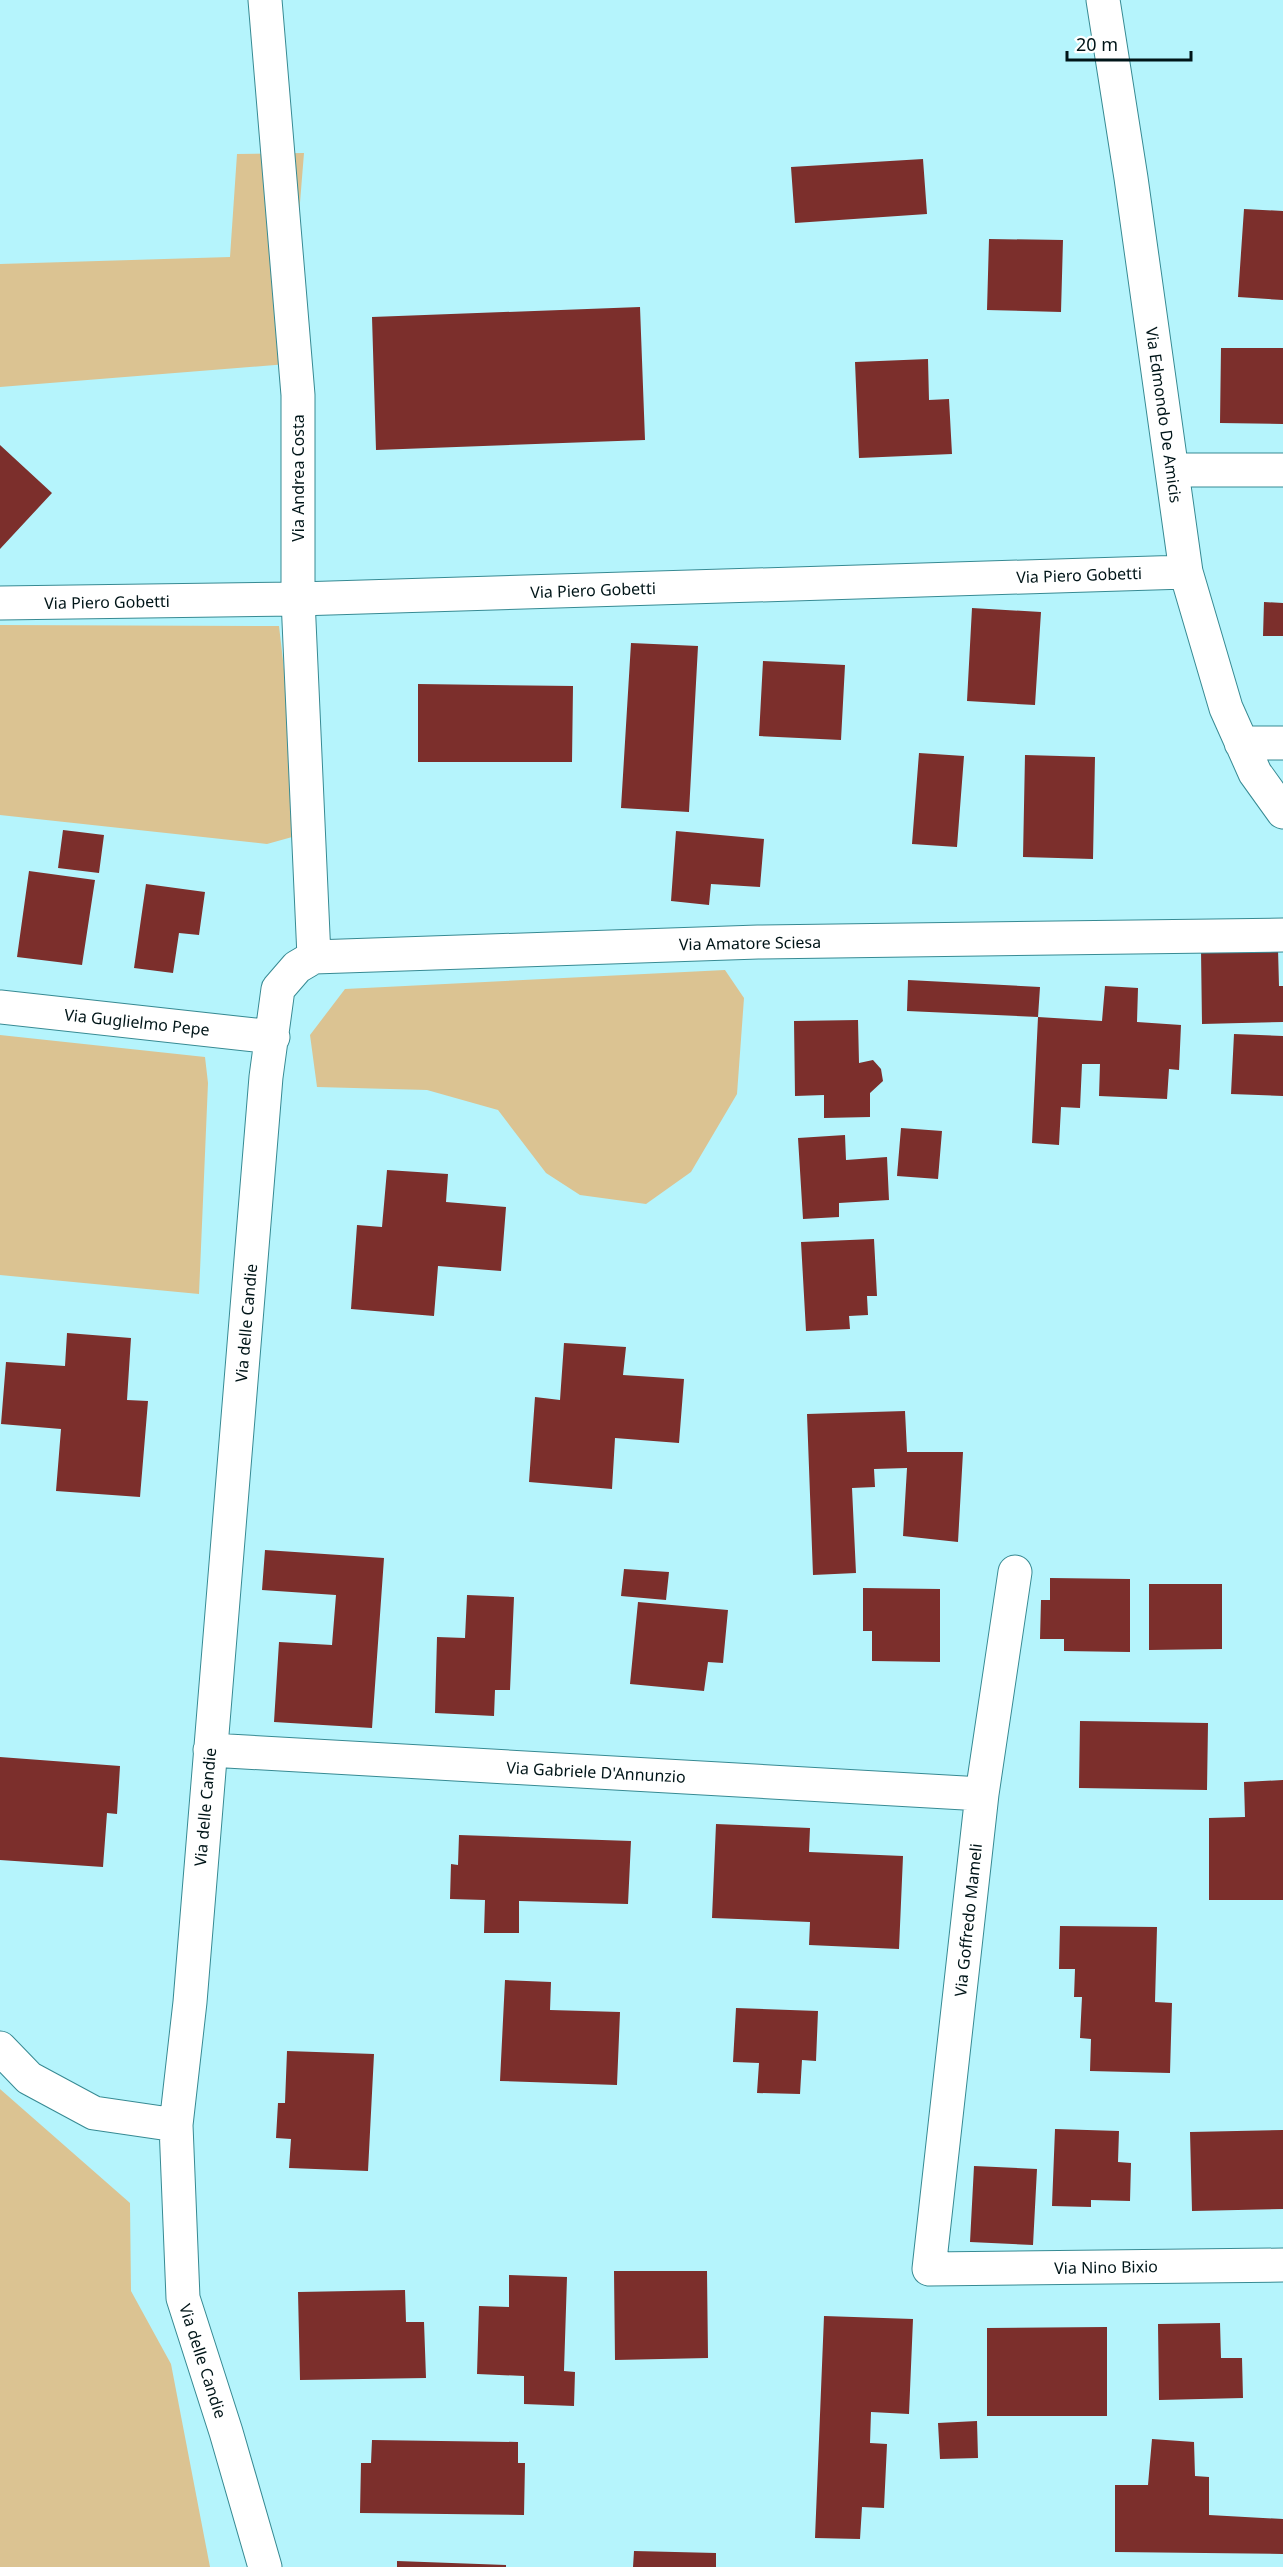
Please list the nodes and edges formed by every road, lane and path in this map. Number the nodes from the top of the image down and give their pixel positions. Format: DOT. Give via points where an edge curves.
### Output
graph roads {
  1 [pos="266,0"];
  2 [pos="1103,0"];
  3 [pos="1172,470"];
  4 [pos="1283,470"];
  5 [pos="1186,572"];
  6 [pos="298,599"];
  7 [pos="0,603"];
  8 [pos="1241,742"];
  9 [pos="1283,743"];
  10 [pos="1283,812"];
  11 [pos="1283,935"];
  12 [pos="314,957"];
  13 [pos="0,1007"];
  14 [pos="273,1037"];
  15 [pos="1015,1572"];
  16 [pos="210,1750"];
  17 [pos="982,1794"];
  18 [pos="0,2048"];
  19 [pos="176,2125"];
  20 [pos="1283,2265"];
  21 [pos="928,2268"];
  22 [pos="265,2567"];
  1 -- 6 [label="street, Via Andrea Costa" via="298,395"];
  2 -- 3 [label="street, Via Edmondo De Amicis"];
  3 -- 4 [label="street"];
  3 -- 5 [label="street, Via Edmondo De Amicis"];
  5 -- 6 [label="street, Via Piero Gobetti"];
  5 -- 8 [label="street, Via Edmondo De Amicis" via="1226,708"];
  6 -- 7 [label="street, Via Piero Gobetti"];
  6 -- 12 [label="street, Via Andrea Costa"];
  8 -- 9 [label="street"];
  8 -- 10 [label="street, Via Edmondo De Amicis" via="1255,773"];
  11 -- 12 [label="street, Via Amatore Sciesa" via="758,942"];
  12 -- 14 [label="street" via="297,967 278,989"];
  13 -- 14 [label="street, Via Guglielmo Pepe"];
  14 -- 16 [label="street, Via delle Candie" via="265,1089"];
  15 -- 17 [label="street, Via Goffredo Mameli"];
  16 -- 17 [label="street, Via Gabriele D'Annunzio"];
  16 -- 19 [label="street, Via delle Candie"];
  17 -- 21 [label="street, Via Goffredo Mameli"];
  18 -- 19 [label="street" via="29,2078 94,2113"];
  19 -- 22 [label="street, Via delle Candie" via="183,2298"];
  20 -- 21 [label="street, Via Nino Bixio"];
}
